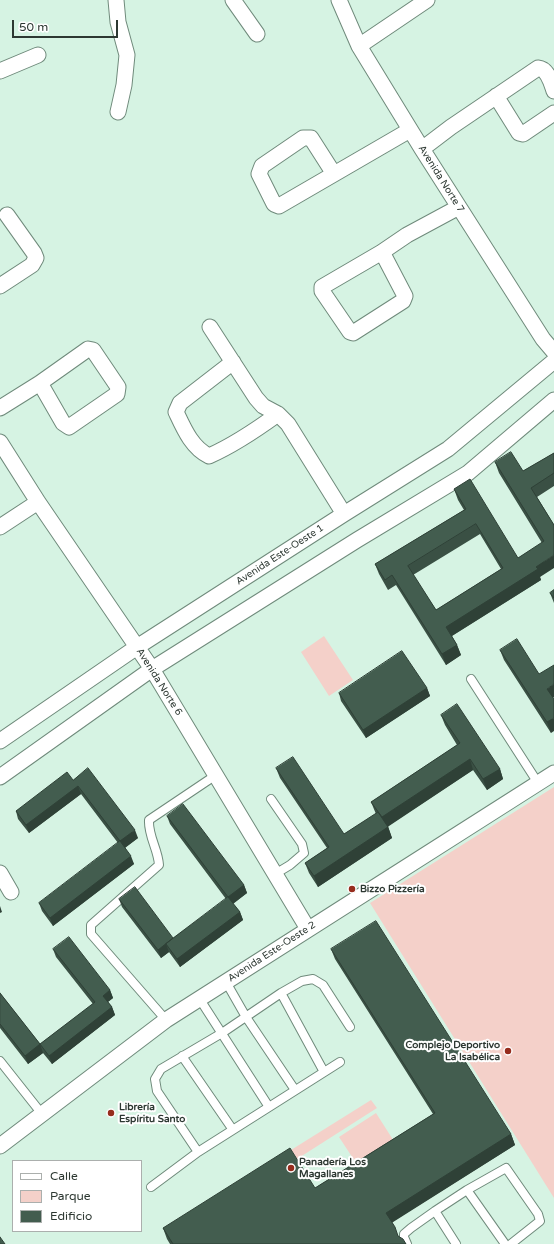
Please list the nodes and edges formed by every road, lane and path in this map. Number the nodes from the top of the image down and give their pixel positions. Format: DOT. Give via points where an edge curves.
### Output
graph roads {
  1 [pos="116,0"];
  2 [pos="232,0"];
  3 [pos="338,0"];
  4 [pos="427,0"];
  5 [pos="257,34"];
  6 [pos="359,46"];
  7 [pos="38,55"];
  8 [pos="0,70"];
  9 [pos="554,91"];
  10 [pos="496,96"];
  11 [pos="118,112"];
  12 [pos="554,113"];
  13 [pos="410,130"];
  14 [pos="422,149"];
  15 [pos="334,174"];
  16 [pos="459,207"];
  17 [pos="8,215"];
  18 [pos="382,252"];
  19 [pos="0,286"];
  20 [pos="210,327"];
  21 [pos="554,352"];
  22 [pos="554,361"];
  23 [pos="233,362"];
  24 [pos="40,383"];
  25 [pos="554,400"];
  26 [pos="0,408"];
  27 [pos="278,414"];
  28 [pos="0,442"];
  29 [pos="38,502"];
  30 [pos="344,514"];
  31 [pos="0,527"];
  32 [pos="137,647"];
  33 [pos="152,669"];
  34 [pos="471,679"];
  35 [pos="0,740"];
  36 [pos="554,773"];
  37 [pos="216,775"];
  38 [pos="0,777"];
  39 [pos="538,783"];
  40 [pos="271,799"];
  41 [pos="0,873"];
  42 [pos="275,874"];
  43 [pos="11,892"];
  44 [pos="308,929"];
  45 [pos="226,982"];
  46 [pos="281,993"];
  47 [pos="199,998"];
  48 [pos="246,1017"];
  49 [pos="166,1020"];
  50 [pos="350,1027"];
  51 [pos="222,1033"];
  52 [pos="182,1056"];
  53 [pos="0,1061"];
  54 [pos="340,1062"];
  55 [pos="324,1072"];
  56 [pos="295,1090"];
  57 [pos="269,1107"];
  58 [pos="42,1114"];
  59 [pos="233,1130"];
  60 [pos="0,1146"];
  61 [pos="198,1152"];
  62 [pos="151,1187"];
  63 [pos="467,1190"];
  64 [pos="435,1211"];
  65 [pos="407,1244"];
  66 [pos="456,1244"];
  67 [pos="505,1244"];
  68 [pos="511,1244"];
  1 -- 11 [label="street" via="118,22 127,55"];
  2 -- 5 [label="street"];
  3 -- 6 [label="street, Avenida Norte 7"];
  4 -- 6 [label="street"];
  6 -- 13 [label="street, Avenida Norte 7"];
  7 -- 8 [label="street"];
  9 -- 10 [label="street" via="546,72 538,68"];
  10 -- 12 [label="street" via="519,133 523,134"];
  10 -- 14 [label="street"];
  13 -- 14 [label="street, Avenida Norte 7"];
  13 -- 15 [label="street"];
  14 -- 16 [label="street, Avenida Norte 7"];
  15 -- 15 [label="street" via="279,206 274,204 259,174 262,166 303,138 311,138"];
  16 -- 18 [label="street" via="407,235"];
  16 -- 21 [label="street, Avenida Norte 7" via="543,339"];
  17 -- 19 [label="street" via="36,258 32,265"];
  18 -- 18 [label="street" via="322,287 322,291 350,332 353,333 403,301 405,296"];
  20 -- 23 [label="street"];
  22 -- 30 [label="street, Avenida Este-Oeste 1" via="448,449"];
  23 -- 27 [label="street" via="256,398 263,406"];
  23 -- 27 [label="street" via="180,402 176,412 184,429 201,452 209,456 225,449 252,434"];
  24 -- 24 [label="street" via="88,349 93,350 118,387 117,394 69,427 63,423"];
  24 -- 26 [label="street"];
  25 -- 33 [label="street" via="468,473"];
  27 -- 30 [label="street" via="288,424"];
  28 -- 29 [label="street, Avenida Norte 6"];
  29 -- 31 [label="street"];
  29 -- 32 [label="street, Avenida Norte 6"];
  30 -- 32 [label="street, Avenida Este-Oeste 1"];
  32 -- 33 [label="street, Avenida Norte 6"];
  32 -- 35 [label="street, Avenida Este-Oeste 1"];
  33 -- 37 [label="street, Avenida Norte 6"];
  33 -- 38 [label="street"];
  34 -- 39 [label="lane"];
  36 -- 39 [label="street, Avenida Este-Oeste 2"];
  37 -- 42 [label="street, Avenida Norte 6"];
  37 -- 49 [label="lane" via="149,820 148,829 158,857 158,865 91,925 91,934"];
  39 -- 44 [label="street, Avenida Este-Oeste 2"];
  40 -- 42 [label="lane" via="302,844 304,853"];
  41 -- 43 [label="street"];
  42 -- 44 [label="street, Avenida Norte 6"];
  44 -- 45 [label="street, Avenida Este-Oeste 2"];
  45 -- 47 [label="street, Avenida Este-Oeste 2"];
  45 -- 48 [label="lane"];
  46 -- 48 [label="lane"];
  46 -- 50 [label="lane" via="302,981 313,979 323,985"];
  46 -- 55 [label="lane"];
  47 -- 49 [label="street, Avenida Este-Oeste 2"];
  47 -- 51 [label="lane"];
  48 -- 51 [label="lane"];
  48 -- 56 [label="lane"];
  49 -- 58 [label="street, Avenida Este-Oeste 2"];
  51 -- 52 [label="lane"];
  51 -- 57 [label="lane"];
  52 -- 59 [label="lane"];
  52 -- 61 [label="lane" via="161,1069 155,1079 157,1091"];
  53 -- 58 [label="lane"];
  54 -- 55 [label="lane"];
  55 -- 56 [label="lane"];
  56 -- 57 [label="lane"];
  57 -- 59 [label="lane"];
  58 -- 60 [label="street, Avenida Este-Oeste 2"];
  59 -- 61 [label="lane"];
  61 -- 62 [label="lane"];
  63 -- 64 [label="lane"];
  63 -- 67 [label="lane"];
  63 -- 68 [label="lane" via="506,1168 538,1214 540,1221"];
  64 -- 65 [label="lane" via="404,1234"];
  64 -- 66 [label="lane"];
}
